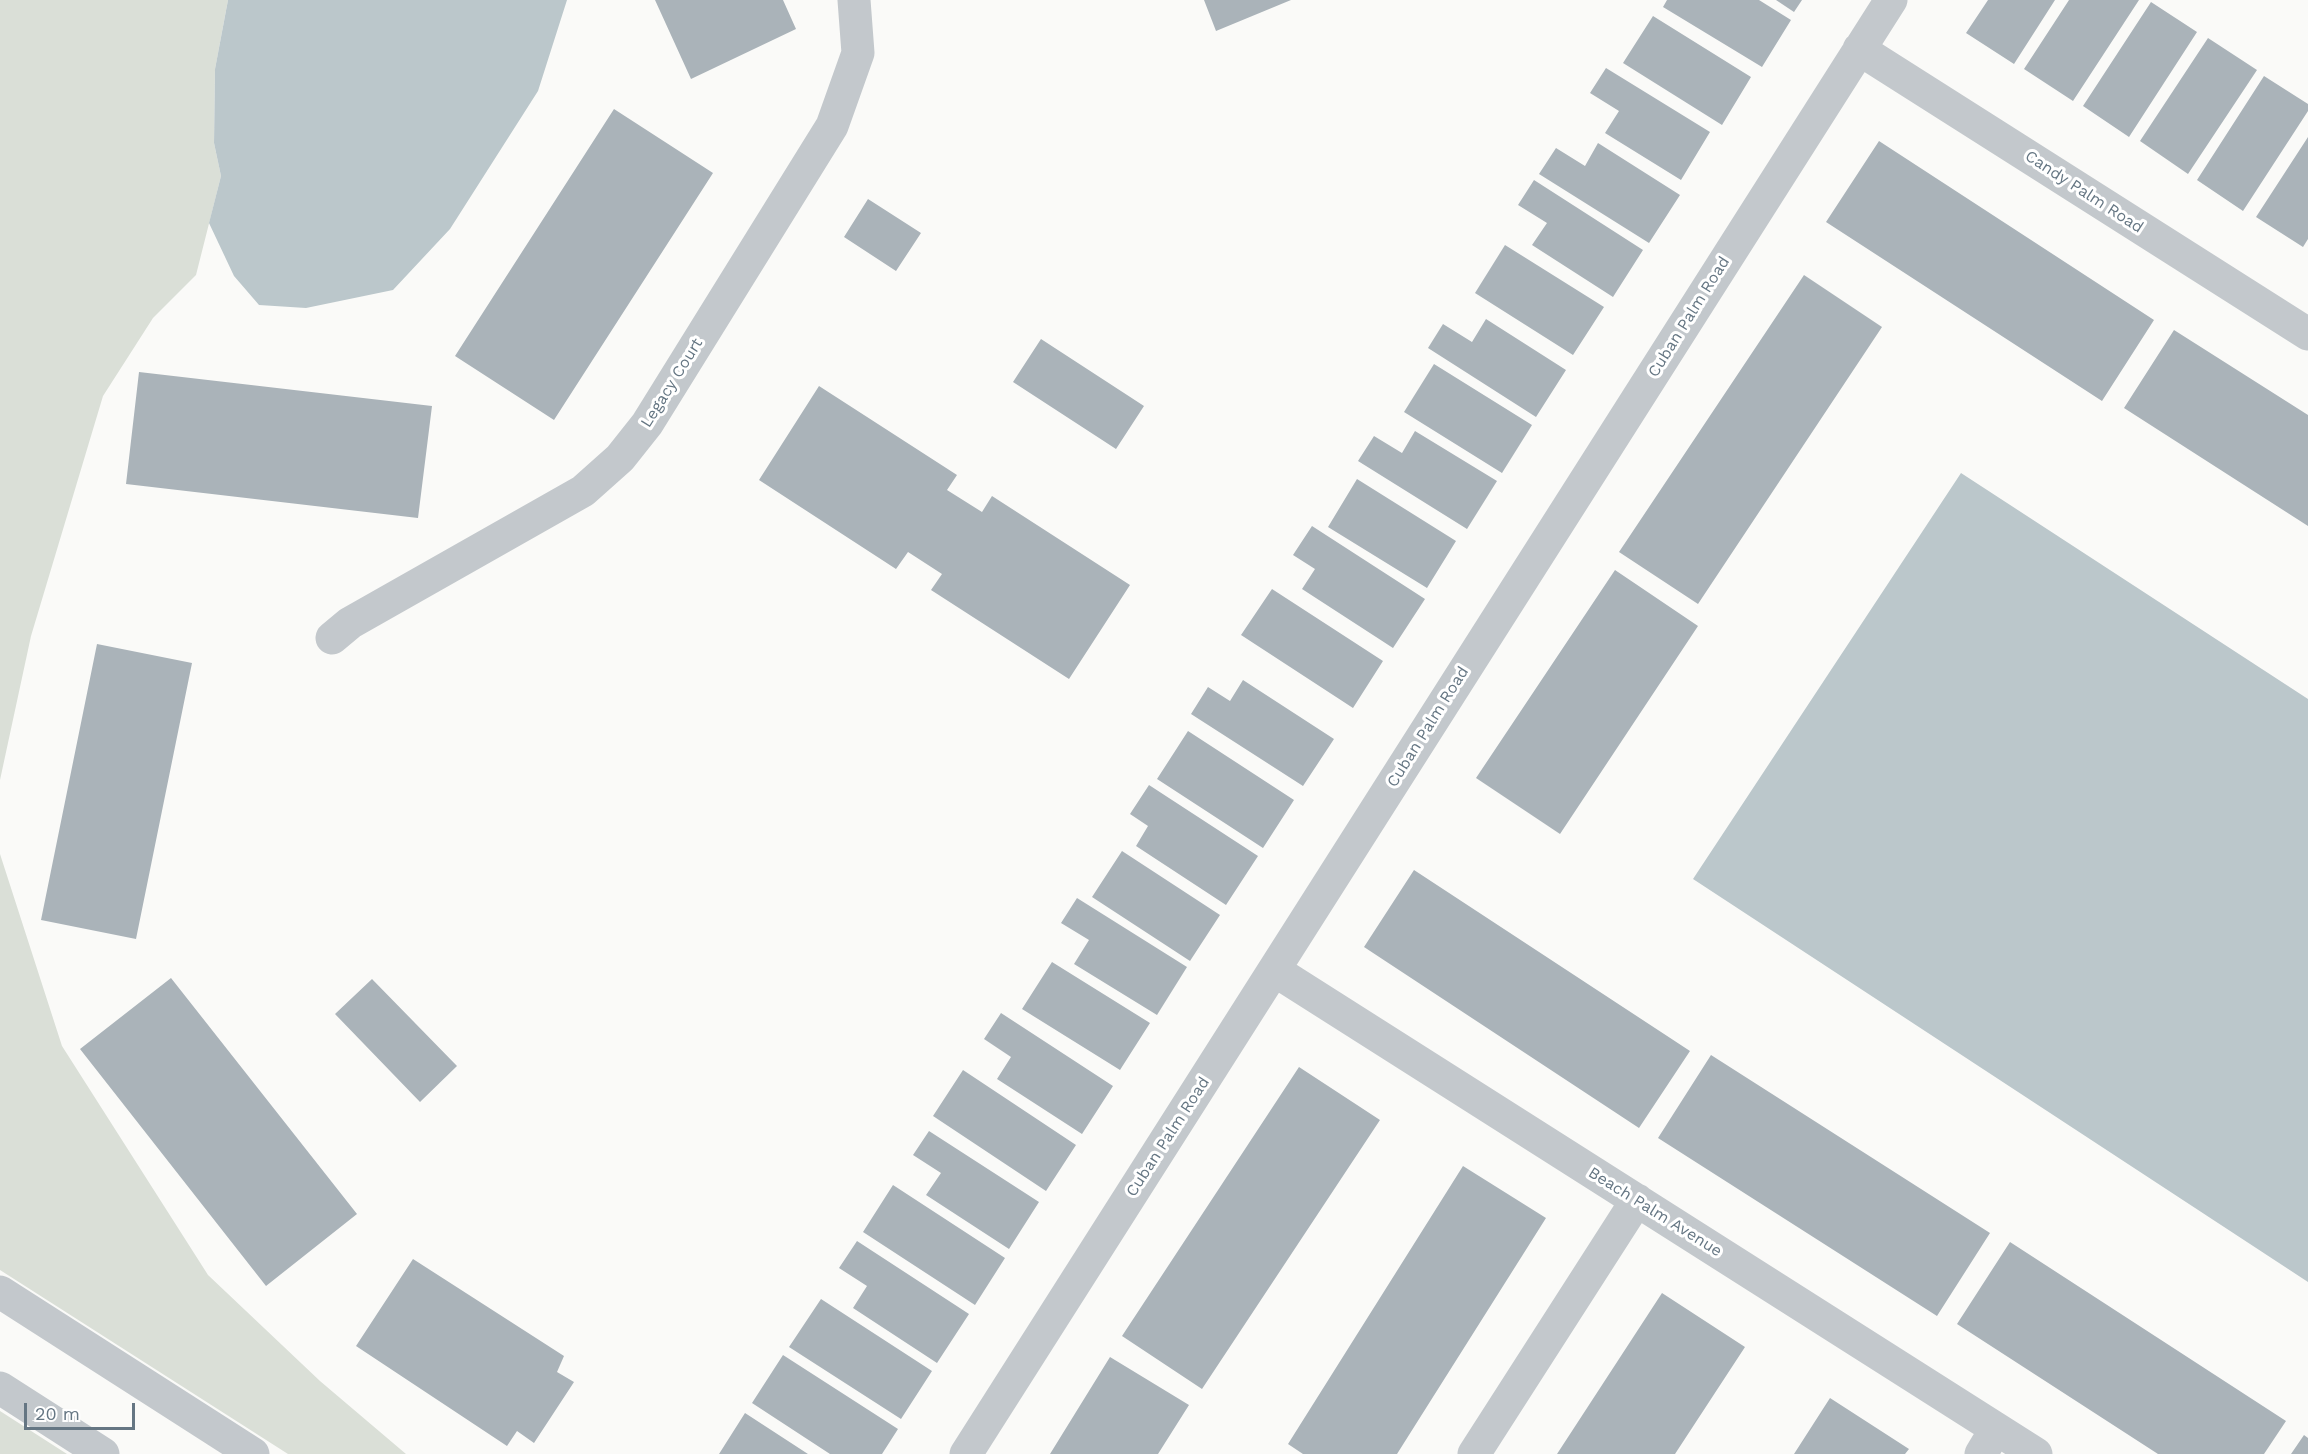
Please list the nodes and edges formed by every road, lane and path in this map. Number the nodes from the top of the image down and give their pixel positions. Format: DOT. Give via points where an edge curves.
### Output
graph roads {
  1 [pos="855,0"];
  2 [pos="1891,0"];
  3 [pos="1859,49"];
  4 [pos="2308,334"];
  5 [pos="332,638"];
  6 [pos="1274,970"];
  7 [pos="1637,1200"];
  8 [pos="0,1292"];
  9 [pos="0,1388"];
  10 [pos="1988,1441"];
  11 [pos="103,1454"];
  12 [pos="253,1454"];
  13 [pos="966,1454"];
  14 [pos="1474,1454"];
  15 [pos="2036,1454"];
  1 -- 5 [label="street, Legacy Court" via="858,53 832,126 647,424 620,458 583,491 350,623"];
  2 -- 3 [label="street, Cuban Palm Road"];
  3 -- 4 [label="street, Candy Palm Road"];
  3 -- 6 [label="street, Cuban Palm Road"];
  6 -- 7 [label="street, Beach Palm Avenue"];
  6 -- 13 [label="street, Cuban Palm Road"];
  7 -- 10 [label="street, Beach Palm Avenue"];
  7 -- 14 [label="street"];
  8 -- 12 [label="street"];
  9 -- 11 [label="street"];
  10 -- 15 [label="street, Beach Palm Avenue"];
}
